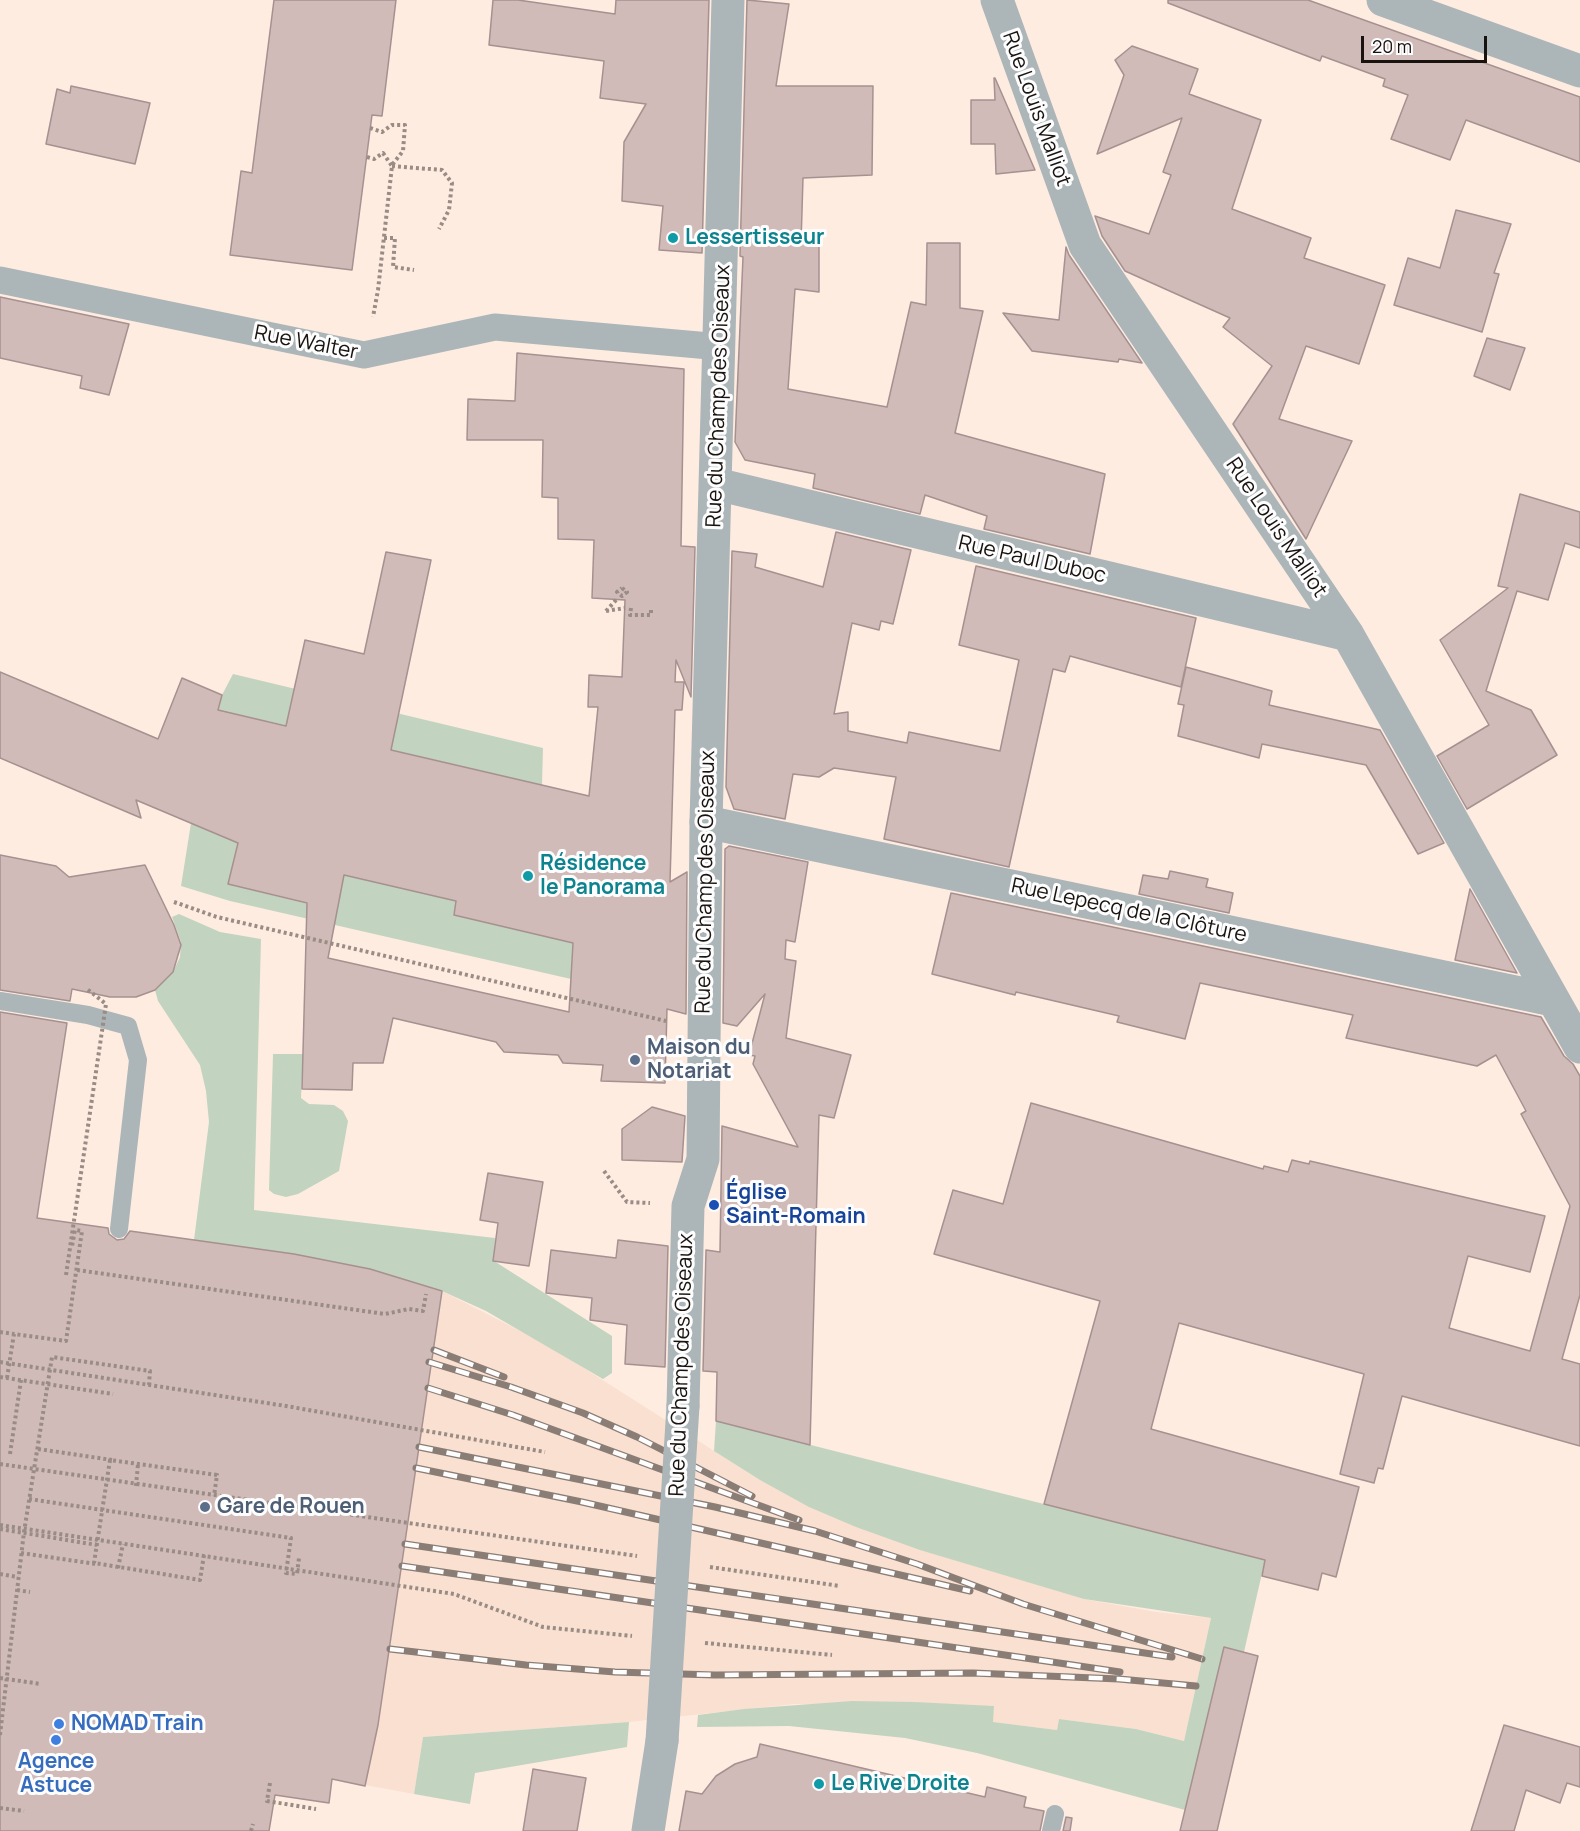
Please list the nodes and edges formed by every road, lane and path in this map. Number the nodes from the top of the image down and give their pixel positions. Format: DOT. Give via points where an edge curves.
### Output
graph roads {
  1 [pos="728,0"];
  2 [pos="997,0"];
  3 [pos="1383,0"];
  4 [pos="1580,71"];
  5 [pos="370,128"];
  6 [pos="367,157"];
  7 [pos="392,166"];
  8 [pos="439,229"];
  9 [pos="384,238"];
  10 [pos="414,270"];
  11 [pos="0,280"];
  12 [pos="721,347"];
  13 [pos="364,356"];
  14 [pos="716,484"];
  15 [pos="616,599"];
  16 [pos="625,608"];
  17 [pos="631,608"];
  18 [pos="651,609"];
  19 [pos="1348,635"];
  20 [pos="706,822"];
  21 [pos="174,902"];
  22 [pos="87,989"];
  23 [pos="1553,1000"];
  24 [pos="0,1001"];
  25 [pos="704,1031"];
  26 [pos="1580,1047"];
  27 [pos="604,1171"];
  28 [pos="688,1206"];
  29 [pos="119,1229"];
  30 [pos="72,1246"];
  31 [pos="77,1270"];
  32 [pos="66,1275"];
  33 [pos="426,1294"];
  34 [pos="0,1332"];
  35 [pos="14,1334"];
  36 [pos="0,1362"];
  37 [pos="0,1377"];
  38 [pos="7,1378"];
  39 [pos="21,1380"];
  40 [pos="48,1384"];
  41 [pos="149,1385"];
  42 [pos="113,1394"];
  43 [pos="38,1449"];
  44 [pos="545,1452"];
  45 [pos="10,1454"];
  46 [pos="0,1464"];
  47 [pos="34,1468"];
  48 [pos="107,1479"];
  49 [pos="136,1486"];
  50 [pos="214,1496"];
  51 [pos="29,1499"];
  52 [pos="102,1510"];
  53 [pos="0,1527"];
  54 [pos="24,1532"];
  55 [pos="123,1544"];
  56 [pos="97,1545"];
  57 [pos="21,1553"];
  58 [pos="204,1555"];
  59 [pos="641,1557"];
  60 [pos="299,1558"];
  61 [pos="700,1565"];
  62 [pos="0,1574"];
  63 [pos="18,1577"];
  64 [pos="840,1586"];
  65 [pos="17,1590"];
  66 [pos="30,1592"];
  67 [pos="638,1636"];
  68 [pos="697,1642"];
  69 [pos="832,1655"];
  70 [pos="0,1678"];
  71 [pos="6,1679"];
  72 [pos="41,1684"];
  73 [pos="0,1735"];
  74 [pos="270,1783"];
  75 [pos="0,1808"];
  76 [pos="316,1809"];
  77 [pos="24,1811"];
  78 [pos="253,1824"];
  79 [pos="251,1831"];
  80 [pos="648,1831"];
  1 -- 12 [label="street, Rue du Champ des Oiseaux"];
  2 -- 19 [label="street, Rue Louis Malliot" via="1085,245"];
  3 -- 4 [label="street"];
  5 -- 7 [label="path" via="382,132 392,125 405,125 403,151"];
  6 -- 7 [label="path" via="374,159 383,153"];
  7 -- 8 [label="path" via="442,170 452,183 449,210"];
  7 -- 9 [label="path"];
  9 -- 10 [label="path" via="395,238 393,267"];
  9 -- 13 [label="path"];
  11 -- 13 [label="street, Rue Walter"];
  12 -- 13 [label="street, Rue Walter" via="495,327"];
  12 -- 14 [label="street, Rue du Champ des Oiseaux"];
  14 -- 19 [label="street, Rue Paul Duboc"];
  14 -- 20 [label="street, Rue du Champ des Oiseaux"];
  15 -- 16 [label="path" via="606,611"];
  17 -- 18 [label="path" via="630,615 651,615"];
  19 -- 23 [label="street, Rue Louis Malliot"];
  20 -- 23 [label="street, Rue Lepecq de la Clôture"];
  20 -- 25 [label="street, Rue du Champ des Oiseaux"];
  21 -- 25 [label="path" via="217,917"];
  22 -- 32 [label="path, bridge" via="106,1004"];
  23 -- 26 [label="street, Rue Louis Malliot"];
  24 -- 29 [label="lane" via="88,1015 128,1026 138,1060"];
  25 -- 28 [label="street, Rue du Champ des Oiseaux" via="703,1159"];
  27 -- 28 [label="path" via="627,1202"];
  28 -- 80 [label="street, Rue du Champ des Oiseaux, bridge" via="683,1406 662,1741"];
  30 -- 31 [label="path" via="75,1230 82,1231"];
  31 -- 33 [label="path" via="385,1314 409,1309 423,1311"];
  31 -- 35 [label="path" via="66,1341"];
  34 -- 35 [label="path"];
  35 -- 38 [label="path"];
  36 -- 41 [label="path"];
  37 -- 38 [label="path"];
  38 -- 39 [label="path"];
  39 -- 40 [label="path"];
  39 -- 45 [label="path"];
  40 -- 41 [label="path" via="52,1358 150,1371"];
  40 -- 42 [label="path"];
  40 -- 43 [label="path"];
  41 -- 44 [label="path"];
  43 -- 47 [label="path"];
  43 -- 49 [label="path" via="139,1464"];
  46 -- 47 [label="path"];
  46 -- 49 [label="path"];
  47 -- 48 [label="path"];
  47 -- 51 [label="path"];
  48 -- 50 [label="path" via="110,1460 217,1475"];
  48 -- 52 [label="path"];
  49 -- 50 [label="path"];
  50 -- 59 [label="path"];
  51 -- 52 [label="path"];
  51 -- 54 [label="path"];
  52 -- 56 [label="path"];
  52 -- 60 [label="path" via="291,1538 286,1573 297,1574"];
  53 -- 54 [label="path"];
  53 -- 55 [label="path"];
  54 -- 56 [label="path"];
  54 -- 57 [label="path"];
  55 -- 57 [label="path" via="120,1568"];
  55 -- 58 [label="path"];
  56 -- 58 [label="path" via="94,1563 200,1580"];
  57 -- 63 [label="path"];
  58 -- 67 [label="path" via="454,1594 543,1627"];
  61 -- 64 [label="path"];
  62 -- 63 [label="path"];
  63 -- 65 [label="path"];
  65 -- 66 [label="path"];
  65 -- 71 [label="path"];
  68 -- 69 [label="path"];
  70 -- 71 [label="path"];
  71 -- 72 [label="path"];
  71 -- 73 [label="path"];
  74 -- 76 [label="path" via="267,1801"];
  75 -- 77 [label="path"];
  78 -- 79 [label="path"];
}
